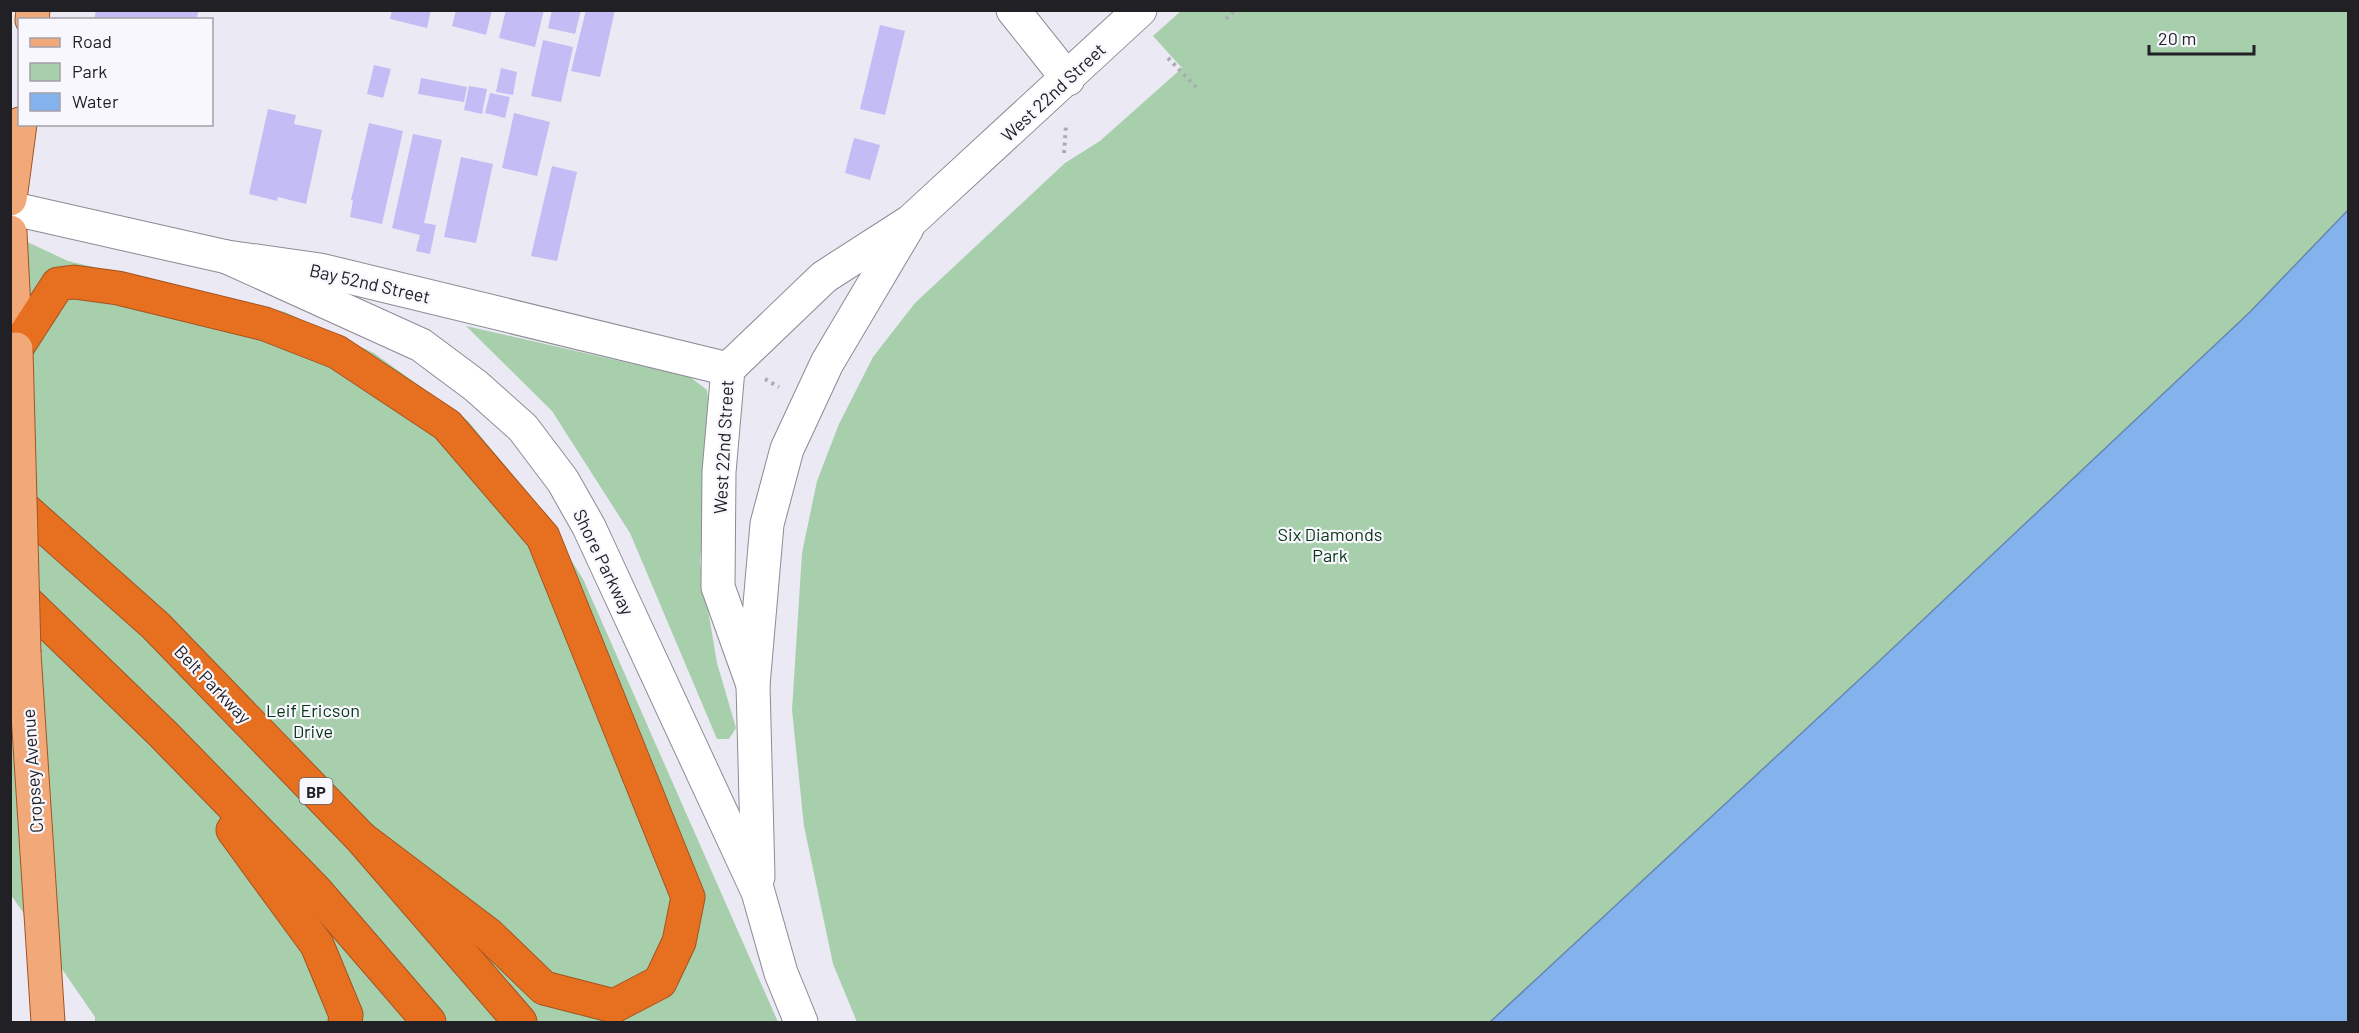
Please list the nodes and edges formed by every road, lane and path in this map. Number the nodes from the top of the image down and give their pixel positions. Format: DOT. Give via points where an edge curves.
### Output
graph roads {
  1 [pos="1013,10"];
  2 [pos="1140,10"];
  3 [pos="1235,10"];
  4 [pos="1226,19"];
  5 [pos="1168,58"];
  6 [pos="1068,79"];
  7 [pos="1198,89"];
  8 [pos="20,126"];
  9 [pos="10,199"];
  10 [pos="10,208"];
  11 [pos="911,221"];
  12 [pos="10,232"];
  13 [pos="227,257"];
  14 [pos="16,349"];
  15 [pos="728,369"];
  16 [pos="10,496"];
  17 [pos="10,586"];
  18 [pos="753,685"];
  19 [pos="163,734"];
  20 [pos="361,838"];
  21 [pos="758,892"];
  22 [pos="48,1023"];
  23 [pos="345,1023"];
  24 [pos="429,1023"];
  25 [pos="520,1023"];
  26 [pos="801,1023"];
  1 -- 6 [label="street"];
  2 -- 6 [label="street, West 22nd Street"];
  3 -- 4 [label="path"];
  5 -- 7 [label="path"];
  6 -- 11 [label="street, West 22nd Street"];
  8 -- 9 [label="main road"];
  10 -- 13 [label="street, Bay 52nd Street"];
  11 -- 15 [label="street, West 22nd Street" via="824,277"];
  11 -- 18 [label="street, West 22nd Street" via="827,363 787,449 767,524"];
  12 -- 14 [label="main road, Cropsey Avenue"];
  13 -- 15 [label="street, Bay 52nd Street" via="320,270"];
  13 -- 21 [label="street, Shore Parkway" via="421,345 523,428 563,481 589,527"];
  14 -- 20 [label="highway" via="58,284 74,282 118,288 265,324 337,352 447,425 543,537 688,897 679,942 660,982 614,1006 544,988 489,935"];
  14 -- 22 [label="main road, Cropsey Avenue, bridge" via="24,653"];
  15 -- 18 [label="street, West 22nd Street" via="719,472 718,587"];
  16 -- 20 [label="highway, Belt Parkway / BP" via="156,626"];
  17 -- 19 [label="highway"];
  18 -- 21 [label="street, West 22nd Street"];
  19 -- 23 [label="highway" via="317,945 346,1015"];
  19 -- 24 [label="highway" via="316,891"];
  20 -- 25 [label="highway, Belt Parkway / BP"];
  21 -- 26 [label="street, Shore Parkway" via="781,973"];
}
